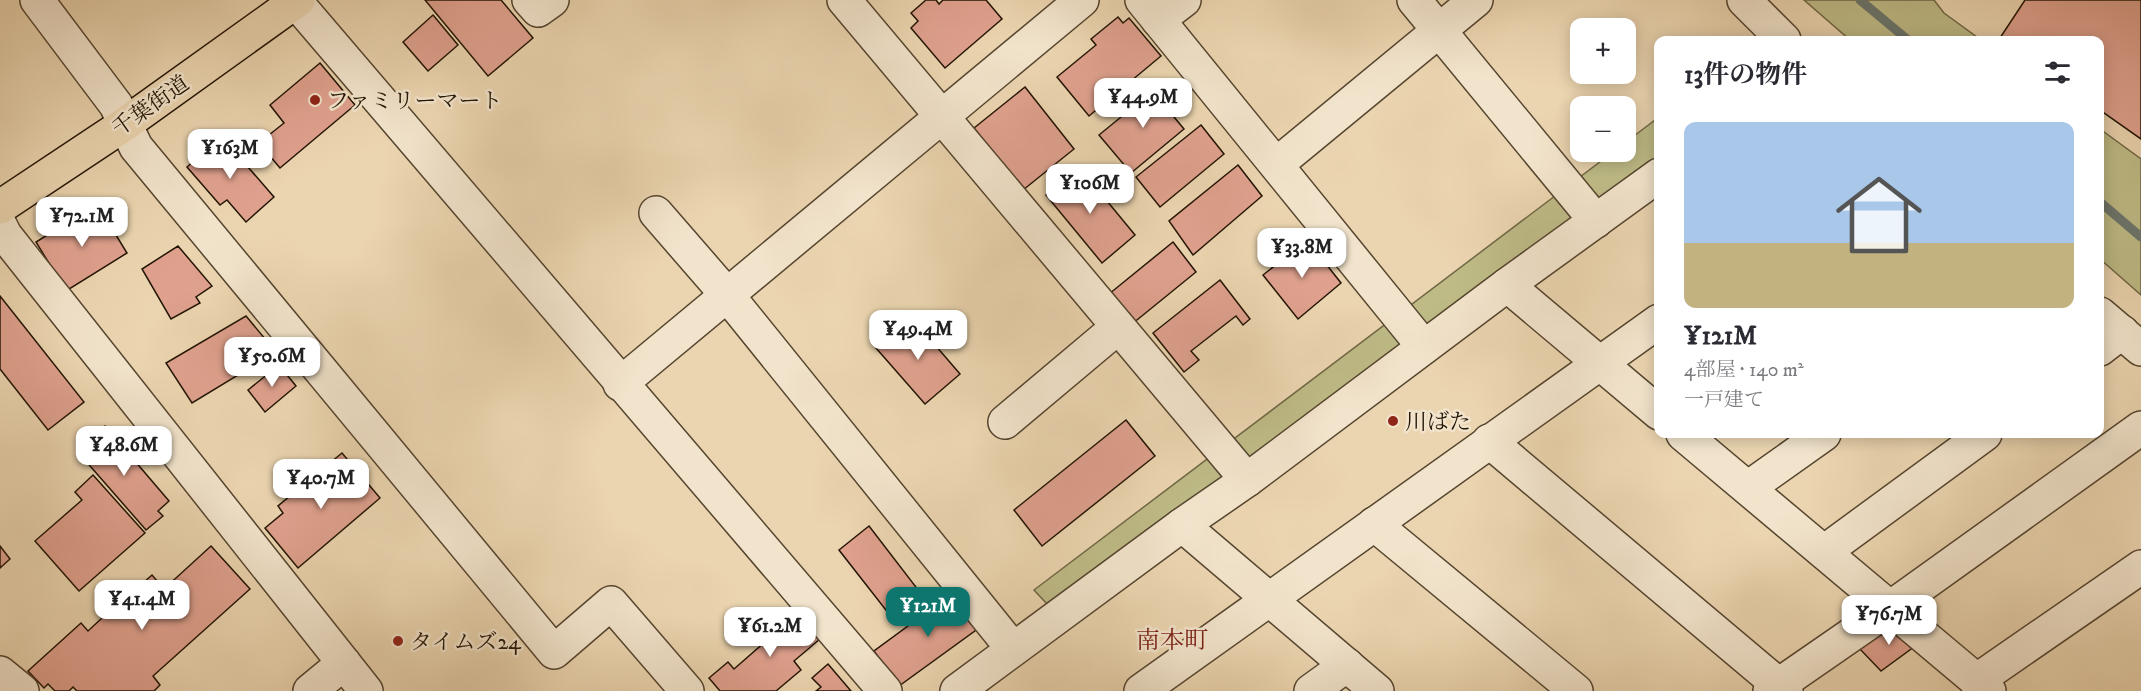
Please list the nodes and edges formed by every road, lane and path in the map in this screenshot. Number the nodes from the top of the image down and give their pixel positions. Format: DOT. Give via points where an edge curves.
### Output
graph roads {
  1 [pos="37,0"];
  2 [pos="529,0"];
  3 [pos="552,0"];
  4 [pos="844,0"];
  5 [pos="1082,0"];
  6 [pos="1184,0"];
  7 [pos="1414,0"];
  8 [pos="1476,0"];
  9 [pos="1744,0"];
  10 [pos="297,1"];
  11 [pos="1150,10"];
  12 [pos="1438,30"];
  13 [pos="1780,36"];
  14 [pos="941,118"];
  15 [pos="125,124"];
  16 [pos="1277,164"];
  17 [pos="1654,179"];
  18 [pos="0,207"];
  19 [pos="656,213"];
  20 [pos="1596,221"];
  21 [pos="0,225"];
  22 [pos="1507,285"];
  23 [pos="728,296"];
  24 [pos="1654,325"];
  25 [pos="1118,327"];
  26 [pos="1424,347"];
  27 [pos="1600,364"];
  28 [pos="620,384"];
  29 [pos="1654,409"];
  30 [pos="1005,422"];
  31 [pos="2141,428"];
  32 [pos="1688,438"];
  33 [pos="1818,438"];
  34 [pos="1980,438"];
  35 [pos="1489,441"];
  36 [pos="1247,480"];
  37 [pos="1748,488"];
  38 [pos="1374,524"];
  39 [pos="1182,525"];
  40 [pos="1824,552"];
  41 [pos="2141,567"];
  42 [pos="1269,598"];
  43 [pos="1890,608"];
  44 [pos="1013,649"];
  45 [pos="344,663"];
  46 [pos="1347,665"];
  47 [pos="0,673"];
  48 [pos="1983,686"];
  49 [pos="1778,689"];
  50 [pos="22,691"];
  51 [pos="310,691"];
  52 [pos="366,691"];
  53 [pos="687,691"];
  54 [pos="885,691"];
  55 [pos="957,691"];
  56 [pos="1141,691"];
  57 [pos="1311,691"];
  58 [pos="1377,691"];
  59 [pos="1576,691"];
  1 -- 15 [label="street" via="116,105"];
  2 -- 3 [label="street" via="538,10"];
  4 -- 14 [label="street"];
  5 -- 14 [label="street"];
  6 -- 11 [label="street"];
  7 -- 12 [label="street"];
  8 -- 12 [label="street"];
  9 -- 13 [label="street"];
  10 -- 15 [label="highway, 千葉街道"];
  10 -- 28 [label="street"];
  11 -- 16 [label="street"];
  12 -- 16 [label="street"];
  12 -- 20 [label="street"];
  14 -- 23 [label="street"];
  14 -- 25 [label="street"];
  15 -- 18 [label="highway, 千葉街道"];
  15 -- 53 [label="street" via="136,147 554,652 611,603"];
  16 -- 26 [label="street"];
  17 -- 20 [label="street"];
  19 -- 23 [label="street"];
  20 -- 22 [label="street"];
  21 -- 45 [label="street"];
  22 -- 26 [label="street"];
  22 -- 27 [label="street"];
  23 -- 28 [label="street"];
  23 -- 44 [label="street"];
  24 -- 27 [label="street"];
  25 -- 30 [label="street"];
  25 -- 36 [label="street"];
  26 -- 36 [label="street"];
  27 -- 29 [label="street"];
  27 -- 35 [label="street"];
  28 -- 54 [label="street"];
  31 -- 43 [label="street"];
  32 -- 37 [label="street"];
  33 -- 37 [label="street"];
  34 -- 40 [label="street"];
  35 -- 38 [label="street"];
  35 -- 49 [label="street"];
  36 -- 39 [label="street"];
  37 -- 40 [label="street"];
  38 -- 42 [label="street"];
  38 -- 59 [label="street"];
  39 -- 42 [label="street"];
  39 -- 44 [label="street"];
  40 -- 43 [label="street"];
  41 -- 48 [label="street"];
  42 -- 46 [label="street"];
  42 -- 56 [label="street"];
  43 -- 48 [label="street"];
  43 -- 49 [label="street"];
  44 -- 55 [label="street"];
  45 -- 51 [label="street"];
  45 -- 52 [label="street"];
  46 -- 57 [label="street"];
  46 -- 58 [label="street"];
  47 -- 50 [label="street"];
}
